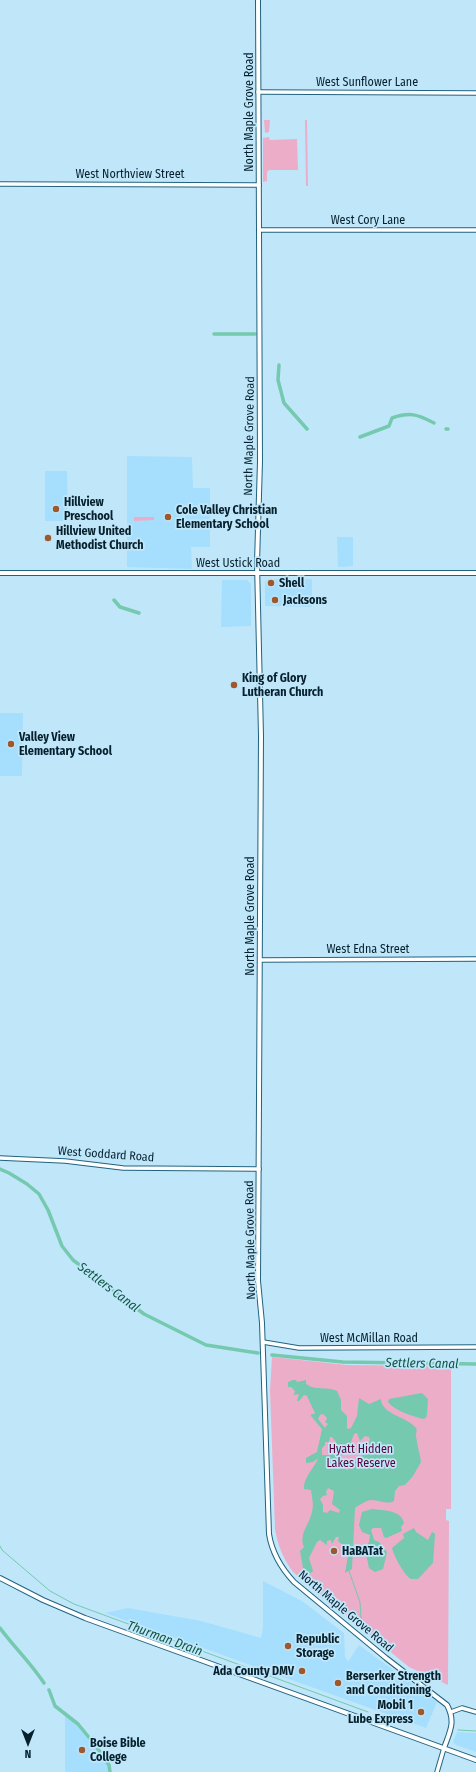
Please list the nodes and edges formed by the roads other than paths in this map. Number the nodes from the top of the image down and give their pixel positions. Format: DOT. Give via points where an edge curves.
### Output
graph roads {
  1 [pos="258,0"];
  2 [pos="258,92"];
  3 [pos="476,93"];
  4 [pos="0,184"];
  5 [pos="259,185"];
  6 [pos="259,230"];
  7 [pos="476,230"];
  8 [pos="258,572"];
  9 [pos="0,573"];
  10 [pos="476,573"];
  11 [pos="476,959"];
  12 [pos="260,960"];
  13 [pos="0,1158"];
  14 [pos="259,1169"];
  15 [pos="263,1342"];
  16 [pos="476,1347"];
  17 [pos="0,1578"];
  18 [pos="451,1712"];
  19 [pos="476,1712"];
  20 [pos="444,1748"];
  21 [pos="476,1760"];
  22 [pos="437,1772"];
  1 -- 2 [label="main road, North Maple Grove Road"];
  2 -- 3 [label="street, West Sunflower Lane"];
  2 -- 5 [label="main road, North Maple Grove Road"];
  4 -- 5 [label="street, West Northview Street"];
  5 -- 6 [label="main road, North Maple Grove Road"];
  6 -- 7 [label="street, West Cory Lane"];
  6 -- 8 [label="main road, North Maple Grove Road"];
  8 -- 9 [label="main road, West Ustick Road"];
  8 -- 10 [label="main road, West Ustick Road"];
  8 -- 12 [label="main road, North Maple Grove Road" via="261,704"];
  11 -- 12 [label="street, West Edna Street"];
  12 -- 14 [label="main road, North Maple Grove Road"];
  13 -- 14 [label="street, West Goddard Road" via="65,1161 123,1168"];
  14 -- 15 [label="main road, North Maple Grove Road" via="258,1282"];
  15 -- 16 [label="street, West McMillan Road" via="299,1348"];
  15 -- 18 [label="main road, North Maple Grove Road" via="268,1522 275,1556 294,1582 386,1658 439,1697"];
  17 -- 20 [label="main road" via="85,1618"];
  18 -- 19 [label="street" via="462,1708"];
  18 -- 20 [label="main road" via="452,1725"];
  20 -- 21 [label="main road"];
  20 -- 22 [label="street"];
}
